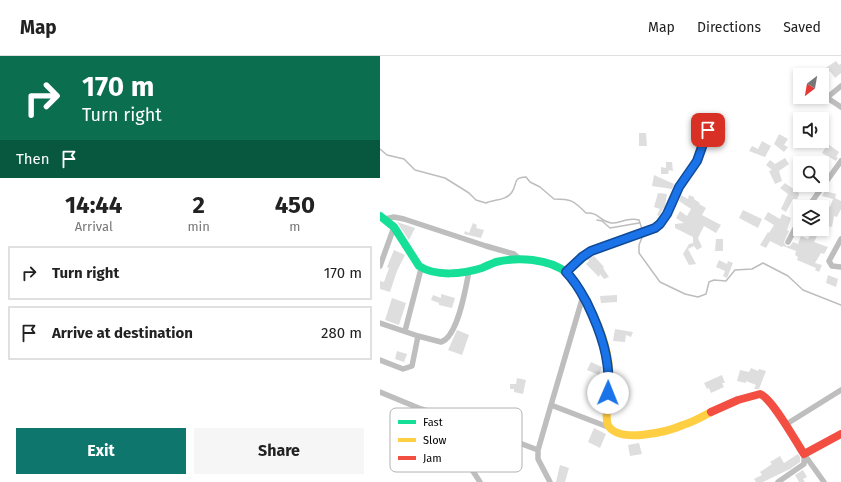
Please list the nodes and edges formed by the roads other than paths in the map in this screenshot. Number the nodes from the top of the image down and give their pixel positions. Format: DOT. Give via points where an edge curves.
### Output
graph roads {
  1 [pos="841,86"];
  2 [pos="841,107"];
  3 [pos="713,117"];
  4 [pos="841,161"];
  5 [pos="813,200"];
  6 [pos="382,218"];
  7 [pos="394,227"];
  8 [pos="793,232"];
  9 [pos="841,239"];
  10 [pos="788,242"];
  11 [pos="522,260"];
  12 [pos="380,266"];
  13 [pos="841,267"];
  14 [pos="421,269"];
  15 [pos="469,271"];
  16 [pos="566,272"];
  17 [pos="583,296"];
  18 [pos="380,323"];
  19 [pos="405,331"];
  20 [pos="418,336"];
  21 [pos="380,360"];
  22 [pos="841,390"];
  23 [pos="380,392"];
  24 [pos="551,405"];
  25 [pos="422,408"];
  26 [pos="785,425"];
  27 [pos="608,426"];
  28 [pos="841,434"];
  29 [pos="522,444"];
  30 [pos="538,450"];
  31 [pos="804,454"];
  32 [pos="473,472"];
  33 [pos="480,482"];
  34 [pos="550,482"];
  35 [pos="778,482"];
  36 [pos="824,482"];
  1 -- 2 [label="street" via="829,96 829,100"];
  3 -- 16 [label="street" via="697,161 683,179 660,224 591,251"];
  4 -- 5 [label="street"];
  6 -- 7 [label="street"];
  6 -- 11 [label="street" via="404,219 514,254"];
  7 -- 12 [label="street"];
  7 -- 14 [label="street"];
  8 -- 10 [label="street"];
  9 -- 13 [label="street" via="829,261 832,266"];
  11 -- 15 [label="street" via="499,261"];
  11 -- 16 [label="street" via="540,262"];
  14 -- 15 [label="street" via="441,272"];
  14 -- 19 [label="street"];
  15 -- 20 [label="street" via="464,297 448,339 441,342"];
  16 -- 17 [label="street"];
  17 -- 24 [label="street"];
  17 -- 27 [label="street" via="601,333 608,359"];
  18 -- 19 [label="street"];
  19 -- 20 [label="street"];
  20 -- 21 [label="street" via="412,366 403,369"];
  22 -- 26 [label="street"];
  23 -- 25 [label="street"];
  24 -- 27 [label="street"];
  24 -- 30 [label="street"];
  26 -- 27 [label="street" via="768,399 760,394 736,401 676,428 629,435 617,433"];
  26 -- 31 [label="street"];
  28 -- 31 [label="street"];
  29 -- 30 [label="street"];
  30 -- 34 [label="street" via="538,459"];
  31 -- 35 [label="street" via="804,464"];
  31 -- 36 [label="street"];
  32 -- 33 [label="street"];
}
